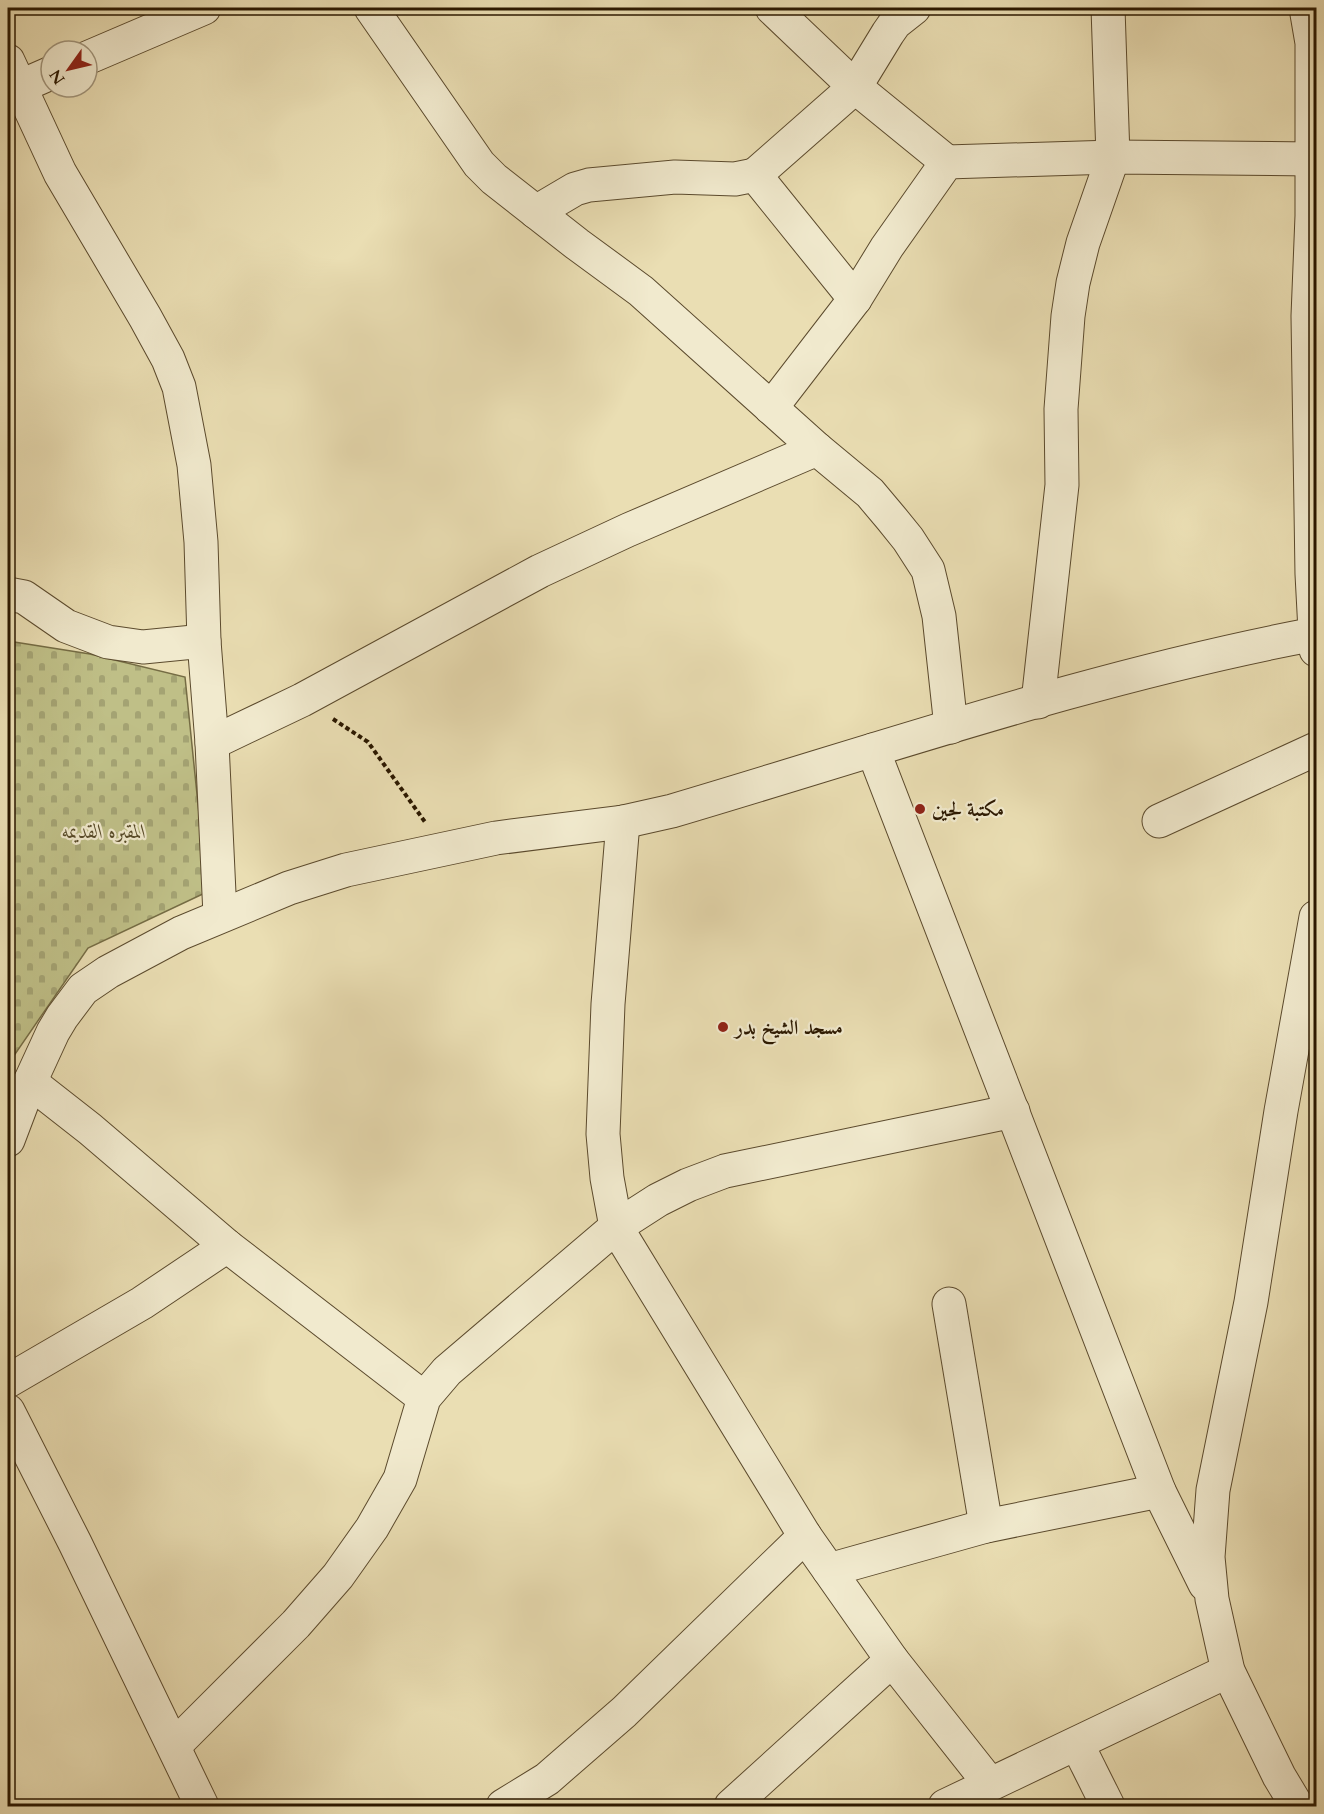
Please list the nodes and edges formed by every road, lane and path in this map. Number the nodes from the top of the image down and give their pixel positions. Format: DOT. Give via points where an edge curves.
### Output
graph roads {
  1 [pos="204,8"];
  2 [pos="371,8"];
  3 [pos="772,8"];
  4 [pos="914,8"];
  5 [pos="1108,8"];
  6 [pos="1306,8"];
  7 [pos="99,53"];
  8 [pos="39,73"];
  9 [pos="13,74"];
  10 [pos="855,87"];
  11 [pos="1113,157"];
  12 [pos="1312,159"];
  13 [pos="947,162"];
  14 [pos="756,175"];
  15 [pos="536,212"];
  16 [pos="1314,215"];
  17 [pos="855,299"];
  18 [pos="771,408"];
  19 [pos="817,449"];
  20 [pos="8,594"];
  21 [pos="204,641"];
  22 [pos="1316,642"];
  23 [pos="302,700"];
  24 [pos="1038,702"];
  25 [pos="951,727"];
  26 [pos="213,743"];
  27 [pos="1317,749"];
  28 [pos="873,750"];
  29 [pos="1159,821"];
  30 [pos="623,822"];
  31 [pos="444,849"];
  32 [pos="220,915"];
  33 [pos="1317,917"];
  34 [pos="30,1082"];
  35 [pos="1013,1111"];
  36 [pos="8,1140"];
  37 [pos="616,1227"];
  38 [pos="227,1246"];
  39 [pos="949,1304"];
  40 [pos="8,1381"];
  41 [pos="424,1398"];
  42 [pos="8,1411"];
  43 [pos="1159,1491"];
  44 [pos="986,1526"];
  45 [pos="805,1536"];
  46 [pos="829,1570"];
  47 [pos="1212,1599"];
  48 [pos="892,1660"];
  49 [pos="1228,1671"];
  50 [pos="1077,1744"];
  51 [pos="174,1746"];
  52 [pos="990,1784"];
  53 [pos="202,1806"];
  54 [pos="503,1806"];
  55 [pos="731,1806"];
  56 [pos="945,1806"];
  57 [pos="1108,1806"];
  58 [pos="1297,1806"];
  1 -- 7 [label="street"];
  2 -- 15 [label="street" via="479,164"];
  3 -- 10 [label="street"];
  4 -- 10 [label="street" via="888,33"];
  5 -- 11 [label="street"];
  6 -- 12 [label="street" via="1312,43"];
  8 -- 9 [label="street"];
  9 -- 21 [label="street" via="60,173 146,317 179,387 194,465"];
  10 -- 13 [label="street"];
  10 -- 14 [label="street"];
  11 -- 12 [label="street"];
  11 -- 13 [label="street"];
  11 -- 24 [label="street" via="1083,243 1068,316 1061,409 1062,485"];
  12 -- 16 [label="street"];
  13 -- 17 [label="street" via="886,247"];
  14 -- 15 [label="street" via="729,180 675,177 590,185 575,189"];
  14 -- 17 [label="street"];
  15 -- 18 [label="street" via="641,291"];
  16 -- 22 [label="street" via="1308,316"];
  17 -- 18 [label="street"];
  18 -- 19 [label="street"];
  19 -- 23 [label="street" via="540,571"];
  19 -- 25 [label="street" via="870,493 928,570 939,616"];
  20 -- 21 [label="street" via="24,597 66,626 108,642 143,647"];
  21 -- 26 [label="street"];
  22 -- 24 [label="street" via="1249,646"];
  23 -- 26 [label="street"];
  23 -- 31 [label="path" via="368,742"];
  24 -- 25 [label="street"];
  25 -- 28 [label="street"];
  26 -- 32 [label="street"];
  27 -- 29 [label="street"];
  28 -- 30 [label="street"];
  28 -- 35 [label="street"];
  30 -- 31 [label="street" via="496,838"];
  30 -- 37 [label="street" via="608,1004 603,1134"];
  31 -- 32 [label="street" via="321,877"];
  32 -- 34 [label="street" via="140,954 83,989 62,1017"];
  33 -- 47 [label="street" via="1251,1302 1213,1491 1208,1557"];
  34 -- 36 [label="street"];
  34 -- 38 [label="street"];
  35 -- 37 [label="street" via="725,1171 678,1190"];
  35 -- 43 [label="street"];
  37 -- 41 [label="street" via="447,1371"];
  37 -- 45 [label="street"];
  38 -- 40 [label="street" via="142,1303"];
  38 -- 41 [label="street"];
  39 -- 44 [label="street"];
  41 -- 51 [label="street" via="400,1479 338,1576 296,1624"];
  42 -- 51 [label="street"];
  43 -- 44 [label="street"];
  43 -- 47 [label="street"];
  44 -- 46 [label="street"];
  45 -- 46 [label="street"];
  45 -- 54 [label="street" via="624,1712 547,1779"];
  46 -- 48 [label="street"];
  47 -- 49 [label="street"];
  48 -- 52 [label="street"];
  48 -- 55 [label="street"];
  49 -- 50 [label="street"];
  49 -- 58 [label="street"];
  50 -- 52 [label="street"];
  50 -- 57 [label="street"];
  51 -- 53 [label="street"];
  52 -- 56 [label="street"];
}
